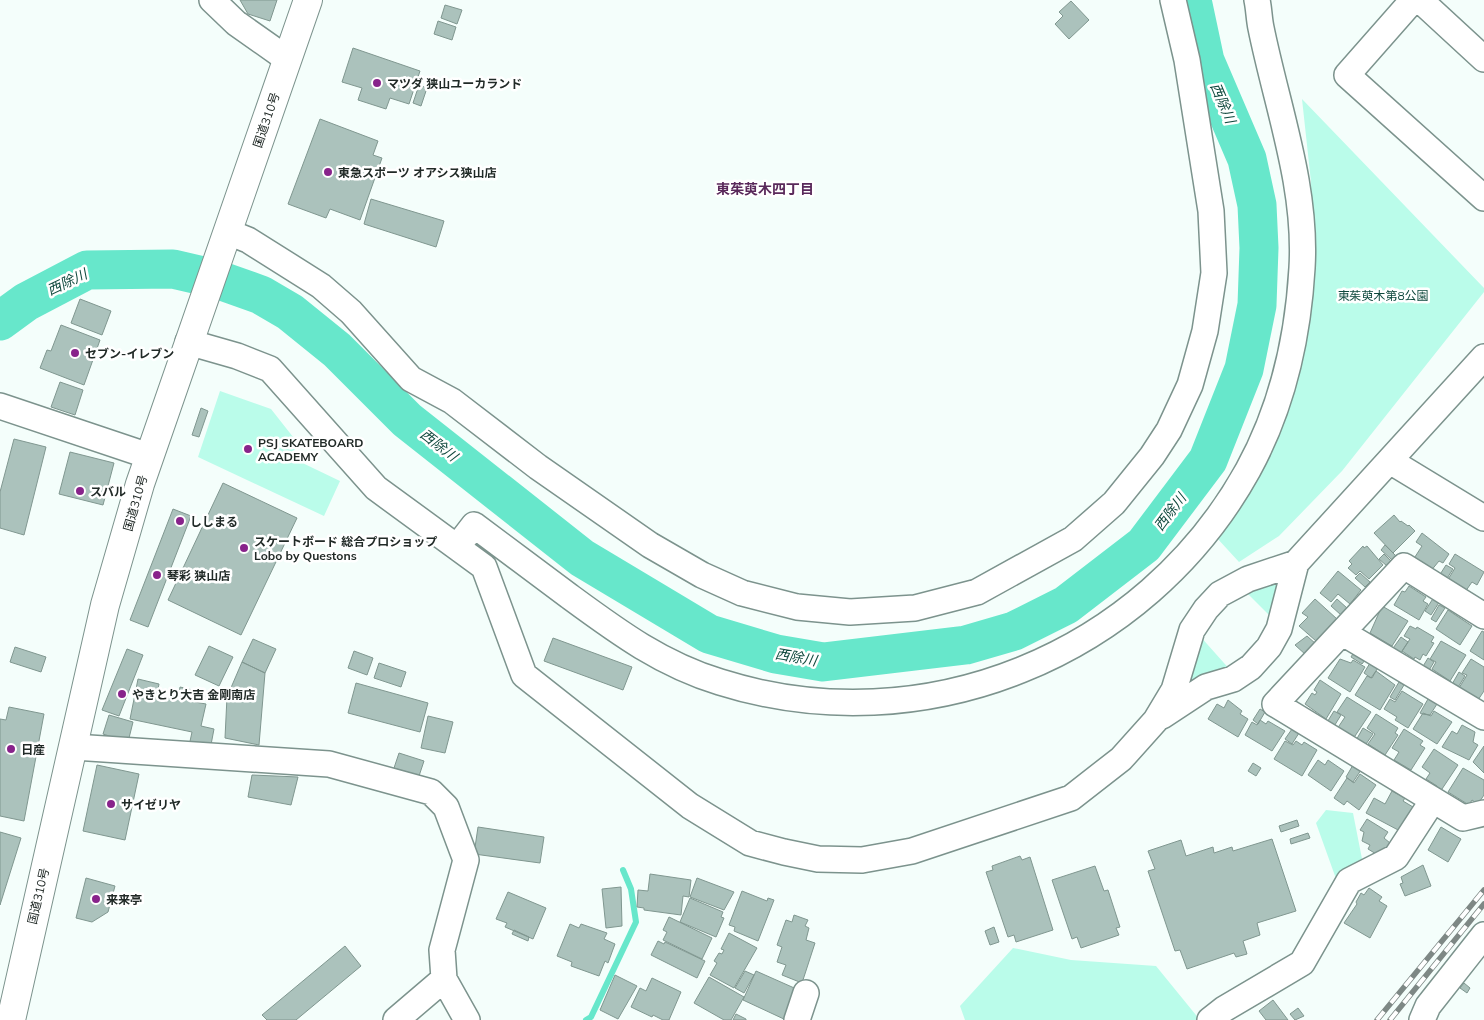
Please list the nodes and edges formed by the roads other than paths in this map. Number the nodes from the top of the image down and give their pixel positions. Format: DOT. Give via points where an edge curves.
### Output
graph roads {
  1 [pos="212,0"];
  2 [pos="308,0"];
  3 [pos="1173,0"];
  4 [pos="1257,0"];
  5 [pos="1413,0"];
  6 [pos="1420,0"];
  7 [pos="287,59"];
  8 [pos="1484,59"];
  9 [pos="1484,198"];
  10 [pos="226,238"];
  11 [pos="193,331"];
  12 [pos="1484,357"];
  13 [pos="0,406"];
  14 [pos="149,456"];
  15 [pos="1390,461"];
  16 [pos="1484,518"];
  17 [pos="457,547"];
  18 [pos="1296,563"];
  19 [pos="1484,616"];
  20 [pos="1343,633"];
  21 [pos="1484,717"];
  22 [pos="1156,720"];
  23 [pos="74,747"];
  24 [pos="1433,800"];
  25 [pos="1484,813"];
  26 [pos="1484,935"];
  27 [pos="444,979"];
  28 [pos="806,993"];
  29 [pos="11,1020"];
  30 [pos="396,1020"];
  31 [pos="467,1020"];
  32 [pos="797,1020"];
  33 [pos="1210,1020"];
  34 [pos="1422,1020"];
  1 -- 7 [label="street" via="236,23"];
  2 -- 7 [label="highway, 国道310号"];
  3 -- 10 [label="street" via="1187,60 1210,211 1214,273 1205,331 1190,385 1169,430 1114,503 1073,539 977,592 924,605 850,612 797,607 742,593 702,575 650,545 546,473 452,401 411,379 351,312 321,286 248,240"];
  4 -- 17 [label="street" via="1300,205 1302,268 1295,337 1265,434 1224,506 1199,542 1174,569 1108,625 1035,665 964,690 877,702 795,700 722,683 681,669 648,652 474,525"];
  5 -- 9 [label="street" via="1347,75"];
  6 -- 8 [label="street"];
  7 -- 10 [label="highway, 国道310号"];
  10 -- 11 [label="highway, 国道310号"];
  11 -- 14 [label="highway, 国道310号"];
  11 -- 17 [label="street" via="237,356 270,369 376,488"];
  12 -- 15 [label="street"];
  13 -- 14 [label="street"];
  14 -- 23 [label="highway, 国道310号" via="105,605"];
  15 -- 16 [label="street"];
  15 -- 18 [label="street"];
  17 -- 22 [label="street" via="484,566 524,675 690,806 750,844 818,858 862,860 912,851 1071,798 1122,759"];
  18 -- 22 [label="street" via="1279,629 1269,647 1251,667 1233,679 1206,688"];
  18 -- 22 [label="street" via="1248,579 1220,594 1206,609 1192,630 1174,690"];
  19 -- 20 [label="street" via="1404,566"];
  20 -- 21 [label="street"];
  20 -- 24 [label="street" via="1276,704"];
  23 -- 27 [label="street" via="329,764 431,792 446,807 466,860 442,950"];
  23 -- 29 [label="highway, 国道310号"];
  24 -- 25 [label="street" via="1463,818"];
  24 -- 33 [label="street" via="1396,858 1349,882 1302,962"];
  26 -- 34 [label="street" via="1428,1006"];
  27 -- 30 [label="street"];
  27 -- 31 [label="street"];
  28 -- 32 [label="street"];
}
